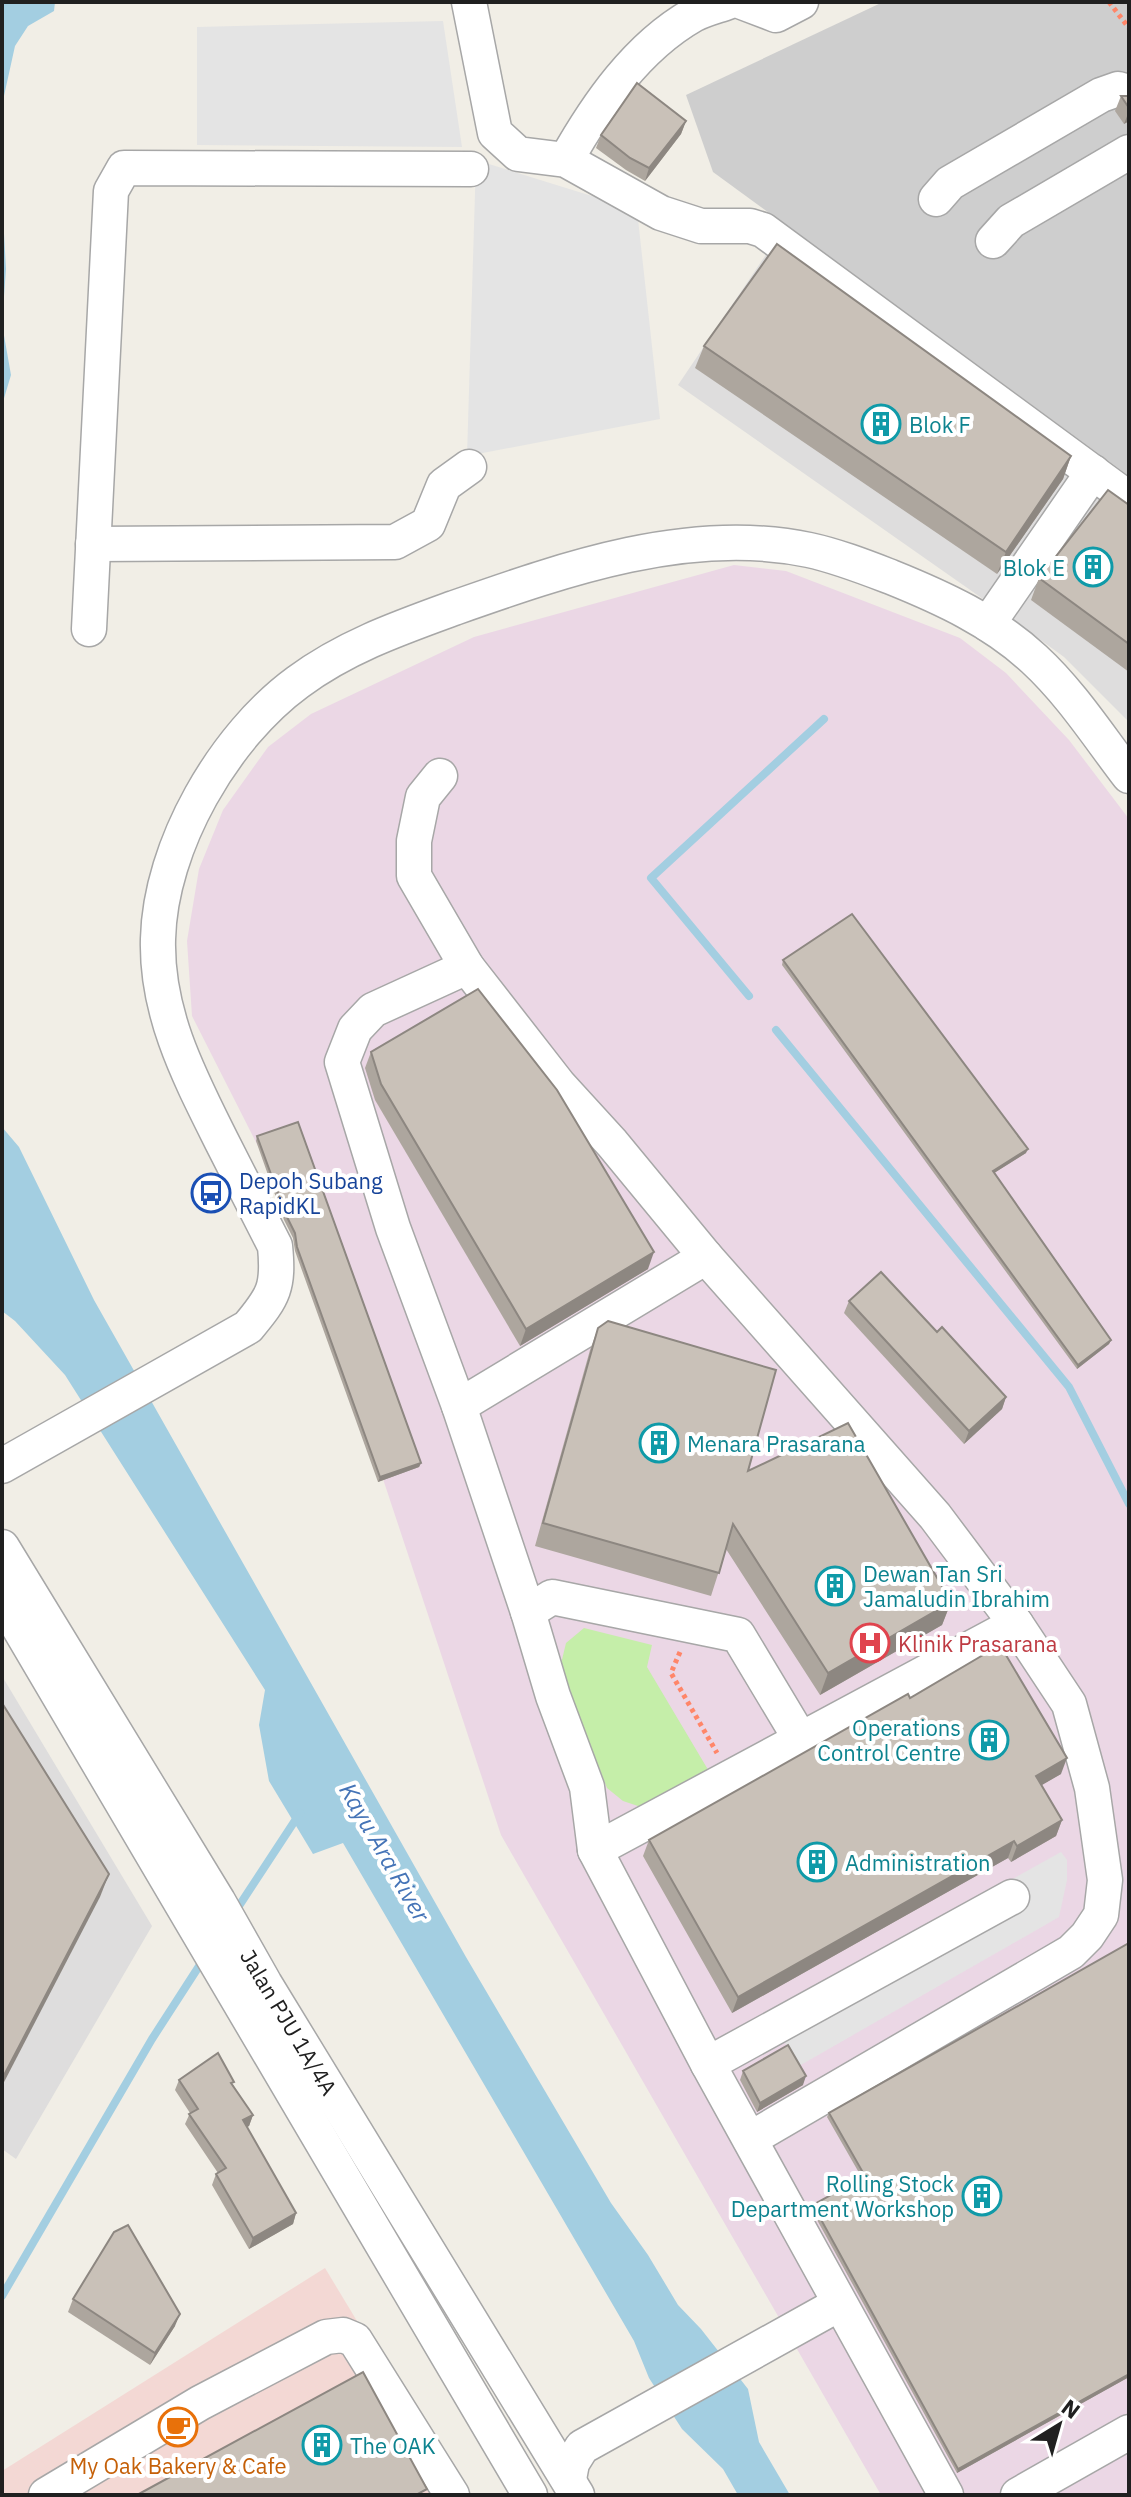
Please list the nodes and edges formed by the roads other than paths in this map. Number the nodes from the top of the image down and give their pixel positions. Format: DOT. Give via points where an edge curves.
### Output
graph roads {
  1 [pos="469,2"];
  2 [pos="728,2"];
  3 [pos="742,2"];
  4 [pos="801,2"];
  5 [pos="1129,92"];
  6 [pos="1129,152"];
  7 [pos="566,160"];
  8 [pos="471,169"];
  9 [pos="936,199"];
  10 [pos="993,241"];
  11 [pos="469,467"];
  12 [pos="1093,472"];
  13 [pos="1129,499"];
  14 [pos="93,544"];
  15 [pos="988,624"];
  16 [pos="89,629"];
  17 [pos="440,776"];
  18 [pos="1129,776"];
  19 [pos="467,967"];
  20 [pos="706,1257"];
  21 [pos="459,1406"];
  22 [pos="6,1464"];
  23 [pos="2,1547"];
  24 [pos="2,1599"];
  25 [pos="528,1612"];
  26 [pos="1016,1624"];
  27 [pos="801,1740"];
  28 [pos="595,1850"];
  29 [pos="1012,1897"];
  30 [pos="206,1913"];
  31 [pos="252,1992"];
  32 [pos="708,2064"];
  33 [pos="750,2139"];
  34 [pos="839,2304"];
  35 [pos="1129,2432"];
  36 [pos="592,2441"];
  37 [pos="545,2444"];
  38 [pos="572,2490"];
  39 [pos="517,2491"];
  40 [pos="46,2495"];
  41 [pos="452,2495"];
  42 [pos="946,2495"];
  43 [pos="1018,2495"];
  1 -- 7 [label="street" via="495,133 518,154"];
  2 -- 7 [label="street" via="694,15 660,39 609,93"];
  3 -- 4 [label="street" via="776,15"];
  5 -- 9 [label="street" via="1118,89 1101,95 950,183"];
  6 -- 10 [label="street" via="1011,221"];
  7 -- 12 [label="street" via="661,213 701,226 763,230"];
  8 -- 14 [label="street" via="124,168 111,191"];
  11 -- 14 [label="street" via="444,485 428,524 395,542"];
  12 -- 13 [label="street"];
  12 -- 15 [label="street"];
  14 -- 16 [label="street"];
  15 -- 18 [label="street" via="1038,662"];
  15 -- 22 [label="street" via="933,594 809,550 755,544 687,546 575,569 416,621 326,663 295,684 258,717 210,782 174,857 158,936 163,1003 171,1032 275,1246 278,1275 273,1291 248,1327"];
  17 -- 19 [label="street" via="423,797 414,876"];
  19 -- 20 [label="street" via="559,1085"];
  19 -- 21 [label="street" via="373,1010 355,1029 342,1062 393,1228"];
  20 -- 21 [label="street"];
  20 -- 26 [label="street" via="935,1516"];
  21 -- 25 [label="street"];
  23 -- 30 [label="street, Jalan PJU 1A/4A"];
  24 -- 30 [label="street, Jalan PJU 1A/4A"];
  25 -- 27 [label="street" via="552,1597 738,1635"];
  25 -- 28 [label="street" via="587,1787"];
  26 -- 27 [label="street"];
  26 -- 33 [label="street" via="1069,1704 1092,1788 1105,1880 1101,1915 1071,1952"];
  27 -- 28 [label="street"];
  28 -- 32 [label="street"];
  29 -- 32 [label="street"];
  30 -- 31 [label="street, Jalan PJU 1A/4A"];
  31 -- 37 [label="street, Jalan PJU 1A/4A"];
  31 -- 39 [label="street, Jalan PJU 1A/4A"];
  32 -- 33 [label="street"];
  33 -- 34 [label="street"];
  34 -- 36 [label="street"];
  34 -- 42 [label="street"];
  35 -- 43 [label="street"];
  36 -- 37 [label="street"];
  36 -- 38 [label="street" via="572,2463"];
  37 -- 38 [label="street, Jalan PJU 1A/4A"];
  40 -- 41 [label="street" via="200,2403 326,2337 343,2335 355,2340"];
}
